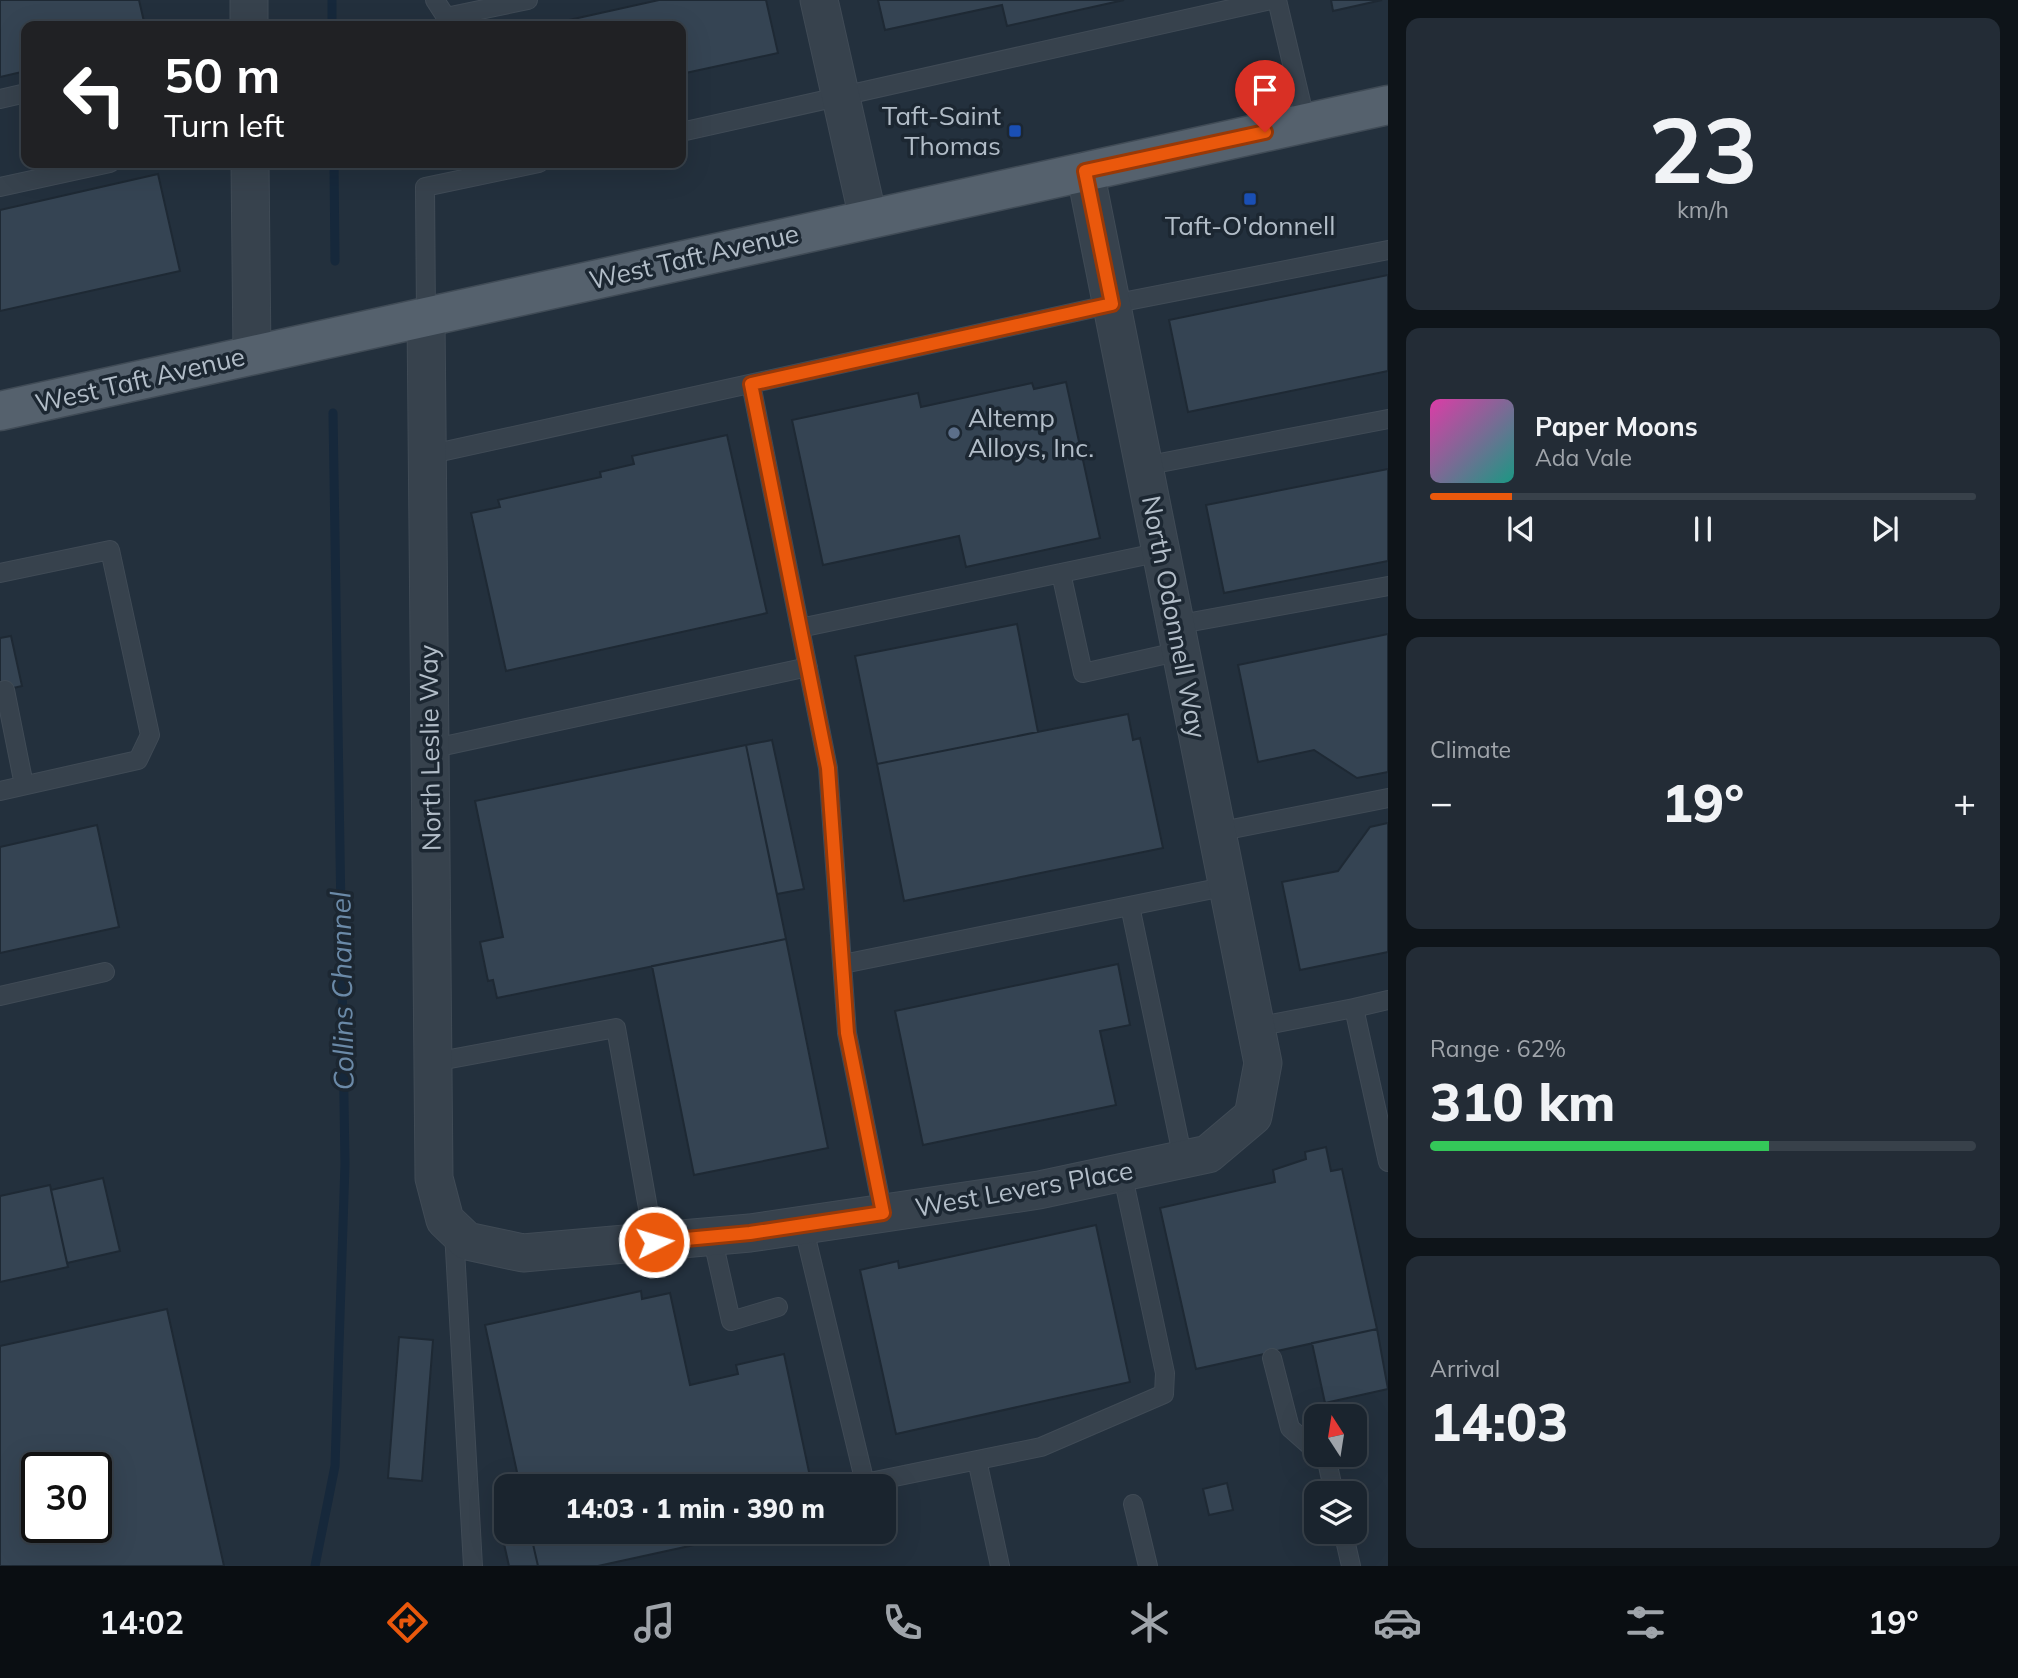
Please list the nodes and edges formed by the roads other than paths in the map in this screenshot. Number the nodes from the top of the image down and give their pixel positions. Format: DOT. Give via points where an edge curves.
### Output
graph roads {
  1 [pos="249,0"];
  2 [pos="435,0"];
  3 [pos="528,0"];
  4 [pos="820,0"];
  5 [pos="1271,0"];
  6 [pos="1277,0"];
  7 [pos="249,21"];
  8 [pos="21,94"];
  9 [pos="841,97"];
  10 [pos="0,99"];
  11 [pos="1388,105"];
  12 [pos="1306,123"];
  13 [pos="686,131"];
  14 [pos="87,168"];
  15 [pos="250,168"];
  16 [pos="515,168"];
  17 [pos="1085,171"];
  18 [pos="0,187"];
  19 [pos="867,218"];
  20 [pos="1388,250"];
  21 [pos="1112,304"];
  22 [pos="426,317"];
  23 [pos="252,355"];
  24 [pos="751,384"];
  25 [pos="0,411"];
  26 [pos="1388,419"];
  27 [pos="427,455"];
  28 [pos="1144,467"];
  29 [pos="1161,552"];
  30 [pos="0,573"];
  31 [pos="1061,573"];
  32 [pos="1388,586"];
  33 [pos="800,628"];
  34 [pos="1178,638"];
  35 [pos="808,667"];
  36 [pos="5,690"];
  37 [pos="430,749"];
  38 [pos="24,785"];
  39 [pos="0,791"];
  40 [pos="1388,798"];
  41 [pos="1217,832"];
  42 [pos="1228,887"];
  43 [pos="1130,906"];
  44 [pos="843,964"];
  45 [pos="105,972"];
  46 [pos="0,996"];
  47 [pos="1388,1000"];
  48 [pos="1354,1008"];
  49 [pos="1256,1027"];
  50 [pos="434,1062"];
  51 [pos="1263,1063"];
  52 [pos="1182,1159"];
  53 [pos="1388,1162"];
  54 [pos="1122,1172"];
  55 [pos="883,1213"];
  56 [pos="803,1225"];
  57 [pos="454,1228"];
  58 [pos="712,1236"];
  59 [pos="654,1242"];
  60 [pos="778,1307"];
  61 [pos="1272,1358"];
  62 [pos="1304,1440"];
  63 [pos="977,1460"];
  64 [pos="1133,1504"];
  65 [pos="1346,1544"];
  66 [pos="473,1566"];
  67 [pos="1000,1566"];
  68 [pos="1148,1566"];
  69 [pos="1351,1566"];
  1 -- 7 [label="street"];
  2 -- 3 [label="lane" via="446,18"];
  4 -- 9 [label="street"];
  5 -- 9 [label="lane"];
  6 -- 12 [label="lane"];
  8 -- 10 [label="lane"];
  9 -- 13 [label="lane"];
  9 -- 19 [label="street"];
  11 -- 12 [label="main road, West Taft Avenue"];
  12 -- 17 [label="main road, West Taft Avenue"];
  14 -- 18 [label="lane"];
  15 -- 23 [label="street"];
  16 -- 22 [label="lane" via="425,187"];
  17 -- 19 [label="main road, West Taft Avenue"];
  17 -- 21 [label="street, North Odonnell Way"];
  19 -- 22 [label="main road, West Taft Avenue"];
  20 -- 21 [label="lane"];
  21 -- 24 [label="lane"];
  21 -- 28 [label="street, North Odonnell Way"];
  22 -- 23 [label="main road, West Taft Avenue"];
  22 -- 27 [label="street, North Leslie Way"];
  23 -- 25 [label="main road, West Taft Avenue"];
  24 -- 27 [label="lane"];
  24 -- 33 [label="lane"];
  26 -- 28 [label="lane"];
  27 -- 37 [label="street, North Leslie Way"];
  28 -- 29 [label="street, North Odonnell Way"];
  29 -- 31 [label="lane"];
  29 -- 34 [label="street, North Odonnell Way"];
  30 -- 38 [label="lane" via="110,550 150,735 138,760"];
  31 -- 33 [label="lane"];
  31 -- 34 [label="lane" via="1083,673"];
  32 -- 34 [label="lane"];
  33 -- 35 [label="lane"];
  34 -- 41 [label="street, North Odonnell Way"];
  35 -- 37 [label="lane"];
  35 -- 44 [label="lane" via="828,768"];
  36 -- 38 [label="lane"];
  37 -- 50 [label="street, North Leslie Way"];
  38 -- 39 [label="lane"];
  40 -- 41 [label="lane"];
  41 -- 42 [label="street, North Odonnell Way"];
  42 -- 43 [label="lane"];
  42 -- 49 [label="street, North Odonnell Way"];
  43 -- 44 [label="lane"];
  43 -- 52 [label="lane"];
  44 -- 55 [label="lane" via="847,1033"];
  45 -- 46 [label="lane"];
  47 -- 48 [label="lane"];
  48 -- 49 [label="lane"];
  48 -- 53 [label="lane"];
  49 -- 51 [label="street, North Odonnell Way"];
  50 -- 57 [label="street, North Leslie Way" via="434,1178 445,1220"];
  50 -- 59 [label="lane" via="616,1028"];
  51 -- 52 [label="street, West Levers Place" via="1252,1116 1208,1154"];
  52 -- 54 [label="street, West Levers Place"];
  54 -- 55 [label="street, West Levers Place" via="1039,1190"];
  54 -- 63 [label="lane" via="1165,1373 1164,1394 1041,1447"];
  55 -- 56 [label="street, West Levers Place"];
  56 -- 58 [label="street, West Levers Place"];
  56 -- 63 [label="lane" via="865,1483"];
  57 -- 59 [label="street, West Levers Place" via="467,1241 523,1253"];
  57 -- 66 [label="lane"];
  58 -- 59 [label="street, West Levers Place"];
  58 -- 60 [label="lane" via="731,1321"];
  61 -- 62 [label="lane" via="1290,1428"];
  63 -- 67 [label="lane"];
  64 -- 68 [label="lane"];
  65 -- 69 [label="lane"];
}
